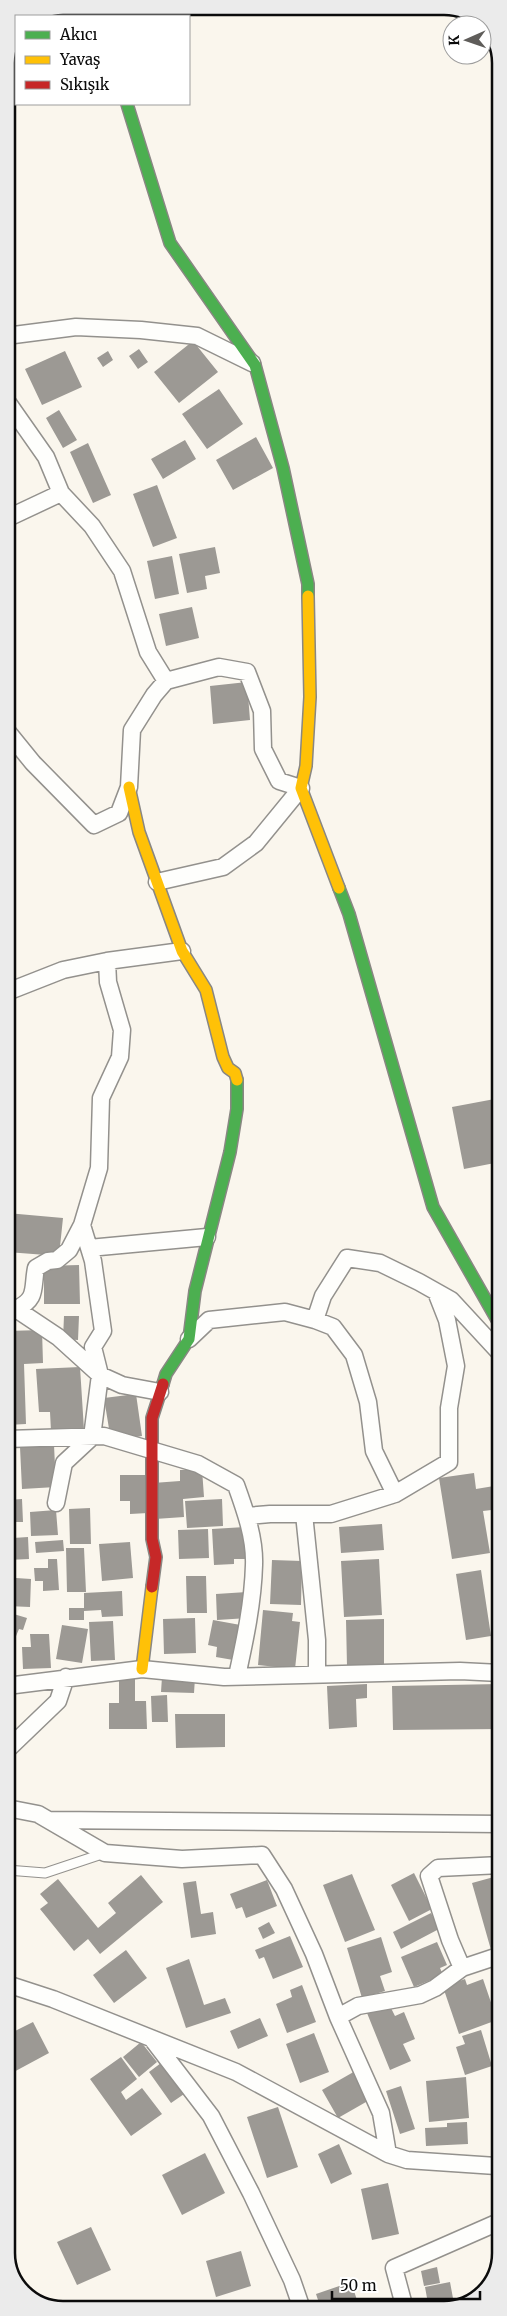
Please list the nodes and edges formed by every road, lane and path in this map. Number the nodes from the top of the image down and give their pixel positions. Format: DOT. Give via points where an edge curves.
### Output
graph roads {
  1 [pos="127,105"];
  2 [pos="15,335"];
  3 [pos="255,365"];
  4 [pos="15,413"];
  5 [pos="61,493"];
  6 [pos="15,515"];
  7 [pos="166,680"];
  8 [pos="15,741"];
  9 [pos="129,788"];
  10 [pos="301,788"];
  11 [pos="157,882"];
  12 [pos="182,951"];
  13 [pos="106,961"];
  14 [pos="15,989"];
  15 [pos="82,1225"];
  16 [pos="207,1237"];
  17 [pos="89,1248"];
  18 [pos="436,1292"];
  19 [pos="15,1309"];
  20 [pos="492,1311"];
  21 [pos="15,1313"];
  22 [pos="315,1320"];
  23 [pos="189,1339"];
  24 [pos="492,1344"];
  25 [pos="100,1375"];
  26 [pos="160,1392"];
  27 [pos="92,1437"];
  28 [pos="15,1439"];
  29 [pos="152,1450"];
  30 [pos="395,1494"];
  31 [pos="56,1503"];
  32 [pos="304,1514"];
  33 [pos="247,1516"];
  34 [pos="142,1669"];
  35 [pos="492,1673"];
  36 [pos="317,1674"];
  37 [pos="66,1676"];
  38 [pos="237,1676"];
  39 [pos="15,1685"];
  40 [pos="15,1742"];
  41 [pos="15,1810"];
  42 [pos="48,1820"];
  43 [pos="492,1824"];
  44 [pos="105,1853"];
  45 [pos="492,1865"];
  46 [pos="15,1871"];
  47 [pos="492,1958"];
  48 [pos="462,1968"];
  49 [pos="15,1987"];
  50 [pos="338,2017"];
  51 [pos="152,2039"];
  52 [pos="388,2154"];
  53 [pos="492,2169"];
  54 [pos="492,2225"];
  55 [pos="299,2301"];
  56 [pos="403,2301"];
  1 -- 3 [label="street" via="170,243"];
  2 -- 3 [label="street" via="76,328 197,336"];
  3 -- 10 [label="street" via="283,468 308,584 310,696 306,766"];
  4 -- 5 [label="street" via="46,457"];
  5 -- 6 [label="street"];
  5 -- 7 [label="street" via="92,526 122,571 148,652"];
  7 -- 9 [label="street" via="132,730"];
  7 -- 10 [label="street" via="219,667 247,672 262,711 263,749 278,781"];
  8 -- 9 [label="street" via="94,825 119,813"];
  9 -- 11 [label="street"];
  10 -- 11 [label="street" via="256,843 223,867"];
  10 -- 20 [label="street" via="349,914 433,1207"];
  11 -- 12 [label="street"];
  12 -- 13 [label="street"];
  12 -- 16 [label="street" via="206,990 222,1057 235,1073 238,1083 230,1152"];
  13 -- 14 [label="street" via="63,970"];
  13 -- 15 [label="street" via="108,982 122,1030 120,1057 100,1098 99,1168"];
  15 -- 17 [label="street"];
  15 -- 19 [label="street" via="69,1250 57,1260 36,1268 34,1293 26,1304"];
  16 -- 17 [label="street"];
  16 -- 23 [label="street"];
  17 -- 25 [label="street" via="103,1331 93,1348"];
  18 -- 22 [label="street" via="380,1263 347,1258 323,1296"];
  18 -- 24 [label="street" via="451,1300"];
  18 -- 30 [label="street" via="447,1320 456,1366 450,1408 449,1462"];
  21 -- 25 [label="street" via="58,1337"];
  22 -- 23 [label="street" via="285,1312 209,1320"];
  22 -- 30 [label="street" via="333,1326 354,1355 368,1402 374,1451"];
  23 -- 26 [label="street" via="166,1374"];
  25 -- 26 [label="street" via="122,1385"];
  25 -- 27 [label="street"];
  26 -- 29 [label="street" via="152,1418"];
  27 -- 28 [label="street"];
  27 -- 29 [label="street" via="104,1436"];
  27 -- 31 [label="street" via="64,1463"];
  29 -- 33 [label="street" via="198,1464 236,1485"];
  29 -- 34 [label="street" via="152,1539 156,1556"];
  30 -- 32 [label="street" via="331,1514"];
  32 -- 33 [label="street"];
  32 -- 36 [label="street" via="317,1640"];
  33 -- 38 [label="street" via="254,1563 246,1636"];
  34 -- 37 [label="street"];
  34 -- 38 [label="street"];
  35 -- 36 [label="street"];
  36 -- 38 [label="street"];
  37 -- 39 [label="street"];
  37 -- 40 [label="street" via="58,1701"];
  41 -- 42 [label="street" via="38,1814"];
  42 -- 43 [label="street"];
  42 -- 44 [label="street"];
  44 -- 46 [label="lane" via="45,1873"];
  44 -- 50 [label="street" via="182,1859 262,1856 284,1889"];
  45 -- 48 [label="street" via="438,1868 429,1876"];
  47 -- 48 [label="street"];
  48 -- 50 [label="street" via="420,1995 358,2006"];
  49 -- 51 [label="street"];
  50 -- 52 [label="street" via="381,2113"];
  51 -- 52 [label="street" via="236,2072"];
  51 -- 55 [label="street" via="211,2116 251,2193"];
  52 -- 53 [label="street" via="407,2160"];
  54 -- 56 [label="street" via="394,2268"];
}
